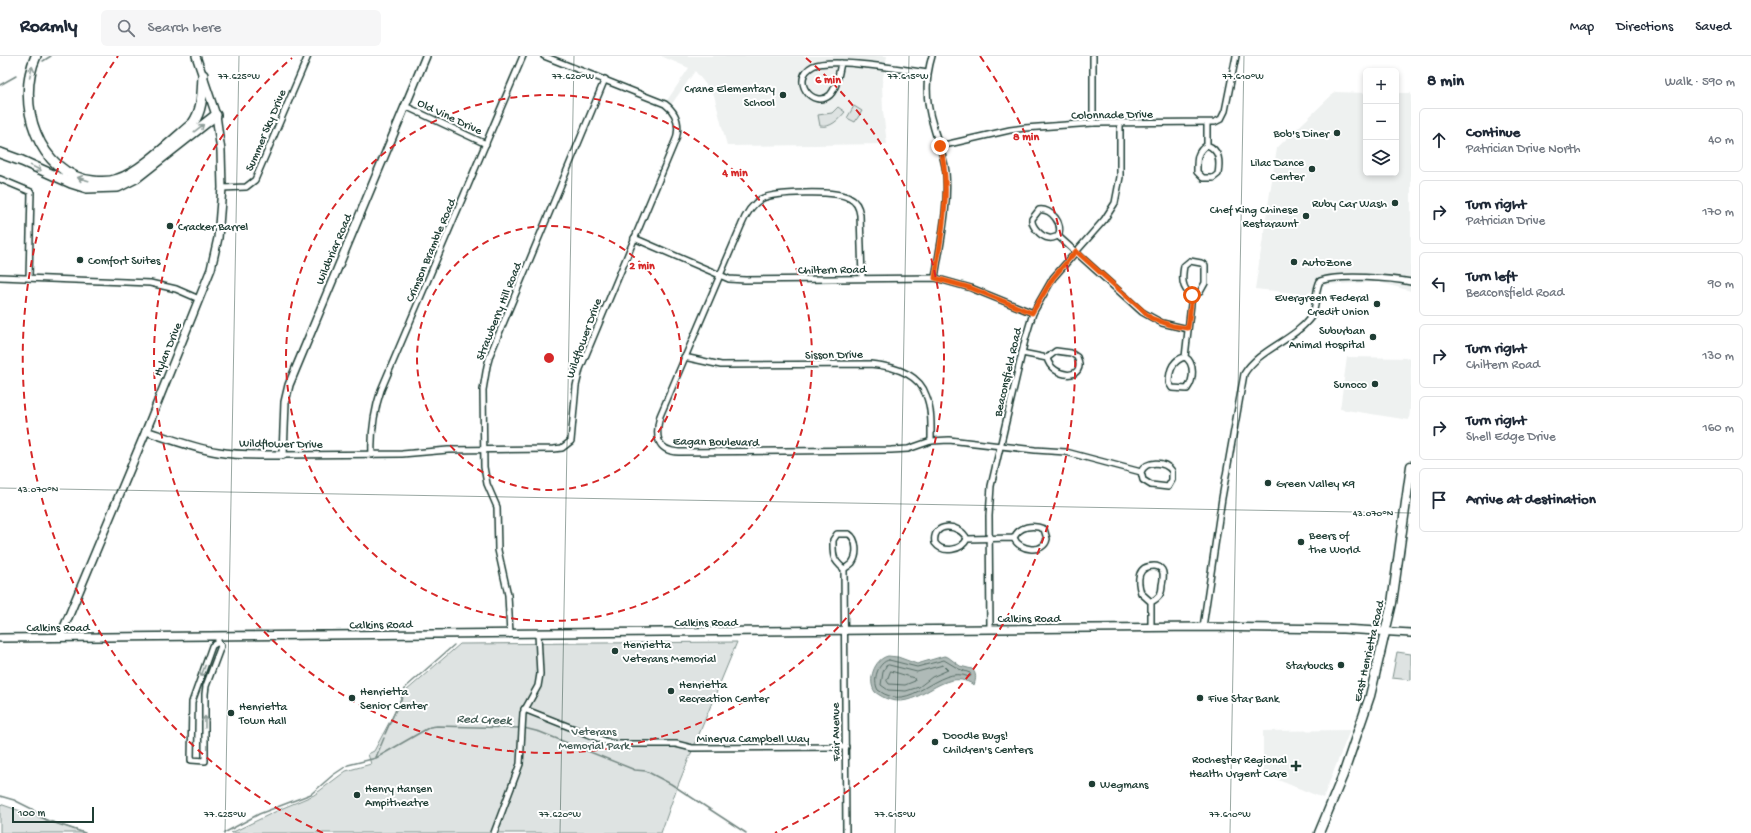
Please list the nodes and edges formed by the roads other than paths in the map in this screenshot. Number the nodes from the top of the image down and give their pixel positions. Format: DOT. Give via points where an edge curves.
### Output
graph roads {
  1 [pos="36,56"];
  2 [pos="196,56"];
  3 [pos="308,56"];
  4 [pos="426,56"];
  5 [pos="523,56"];
  6 [pos="544,56"];
  7 [pos="932,56"];
  8 [pos="1093,56"];
  9 [pos="1236,56"];
  10 [pos="841,63"];
  11 [pos="928,73"];
  12 [pos="203,75"];
  13 [pos="605,80"];
  14 [pos="405,106"];
  15 [pos="216,115"];
  16 [pos="1093,123"];
  17 [pos="1207,123"];
  18 [pos="1120,124"];
  19 [pos="486,144"];
  20 [pos="1208,145"];
  21 [pos="940,146"];
  22 [pos="0,153"];
  23 [pos="0,179"];
  24 [pos="222,188"];
  25 [pos="1058,236"];
  26 [pos="634,238"];
  27 [pos="1076,251"];
  28 [pos="719,275"];
  29 [pos="0,277"];
  30 [pos="29,278"];
  31 [pos="862,278"];
  32 [pos="935,278"];
  33 [pos="1411,282"];
  34 [pos="1192,295"];
  35 [pos="199,299"];
  36 [pos="1032,313"];
  37 [pos="1188,328"];
  38 [pos="1022,353"];
  39 [pos="684,356"];
  40 [pos="1185,357"];
  41 [pos="1046,358"];
  42 [pos="146,431"];
  43 [pos="932,441"];
  44 [pos="1000,446"];
  45 [pos="483,449"];
  46 [pos="283,455"];
  47 [pos="372,455"];
  48 [pos="1411,466"];
  49 [pos="1141,472"];
  50 [pos="990,538"];
  51 [pos="1014,538"];
  52 [pos="967,539"];
  53 [pos="844,569"];
  54 [pos="1151,602"];
  55 [pos="1203,627"];
  56 [pos="1151,628"];
  57 [pos="990,629"];
  58 [pos="1386,631"];
  59 [pos="844,632"];
  60 [pos="1411,633"];
  61 [pos="510,634"];
  62 [pos="538,634"];
  63 [pos="60,637"];
  64 [pos="0,638"];
  65 [pos="218,639"];
  66 [pos="524,709"];
  67 [pos="846,747"];
  68 [pos="494,833"];
  69 [pos="846,833"];
  70 [pos="1319,833"];
  12 -- 1 [label="highway, one-way" via="201,103 198,116 193,123 133,172 117,180 83,180 66,173 55,164 36,132 29,97 29,79"];
  2 -- 12 [label="main road, Hylan Drive"];
  3 -- 24 [label="street, Summer Sky Drive" via="255,180 246,187"];
  4 -- 14 [label="main road, Wildbriar Road"];
  5 -- 19 [label="street, Crimson Bramble Road"];
  6 -- 13 [label="street, Wildflower Drive"];
  7 -- 11 [label="street"];
  8 -- 16 [label="street"];
  9 -- 17 [label="street, Colonnade Drive" via="1224,113 1218,121"];
  10 -- 10 [label="street" via="817,64 808,69 803,76 806,93 813,98 830,94"];
  10 -- 11 [label="street"];
  11 -- 21 [label="street" via="929,107"];
  12 -- 15 [label="main road, Hylan Drive"];
  13 -- 26 [label="street, Wildflower Drive" via="664,104 677,120 676,140"];
  13 -- 45 [label="street, Strawberry Hill Road" via="490,355 483,390"];
  14 -- 19 [label="street, Old Vine Drive"];
  14 -- 46 [label="main road, Wildbriar Road" via="289,385 285,402"];
  22 -- 15 [label="highway, one-way" via="87,188 118,187 136,178"];
  15 -- 24 [label="main road, Hylan Drive" via="221,150"];
  16 -- 18 [label="street, Colonnade Drive"];
  16 -- 21 [label="street, Colonnade Drive" via="1010,130"];
  17 -- 18 [label="street, Colonnade Drive"];
  17 -- 20 [label="street"];
  18 -- 27 [label="street, Beaconsfield Road" via="1120,177 1115,203 1104,220"];
  19 -- 47 [label="street, Crimson Bramble Road" via="381,390 371,438"];
  20 -- 20 [label="street" via="1200,150 1197,158 1197,172 1203,178 1213,178 1218,174 1218,155"];
  21 -- 32 [label="street" via="946,170 946,198"];
  23 -- 30 [label="street" via="31,192"];
  24 -- 35 [label="main road, Hylan Drive" via="218,238 211,269"];
  25 -- 25 [label="street" via="1059,222 1047,210 1039,210 1032,218 1033,226 1050,238"];
  25 -- 27 [label="street"];
  26 -- 28 [label="street, Chiltern Road"];
  26 -- 45 [label="street, Wildflower Drive" via="580,369 576,386 572,438 569,443 558,449"];
  27 -- 36 [label="street, Beaconsfield Road" via="1053,278"];
  27 -- 37 [label="street" via="1151,318 1168,325"];
  28 -- 31 [label="street, Chiltern Road" via="745,280"];
  28 -- 31 [label="street, Eagan Boulevard" via="746,214 759,200 777,194 837,194 852,200 859,210"];
  28 -- 39 [label="street, Eagan Boulevard"];
  29 -- 30 [label="street"];
  30 -- 35 [label="street" via="150,283 176,289"];
  31 -- 32 [label="street, Chiltern Road"];
  32 -- 36 [label="street, Chiltern Road" via="971,288"];
  33 -- 55 [label="street" via="1362,278 1320,281 1311,317 1296,331 1252,362 1244,374"];
  34 -- 34 [label="street" via="1203,288 1205,268 1201,263 1190,261 1184,266 1183,286"];
  34 -- 37 [label="street"];
  35 -- 42 [label="main road, Hylan Drive"];
  36 -- 38 [label="street, Beaconsfield Road"];
  37 -- 40 [label="street"];
  38 -- 41 [label="street"];
  38 -- 44 [label="street, Beaconsfield Road"];
  39 -- 43 [label="street, Sisson Drive" via="721,365 870,364 893,367 912,377 926,394"];
  39 -- 43 [label="street, Eagan Boulevard" via="658,425 659,442 672,452 892,450"];
  40 -- 40 [label="street" via="1175,360 1172,365 1169,383 1172,388 1184,390 1189,386 1192,368 1189,359"];
  41 -- 41 [label="street" via="1057,372 1071,374 1079,368 1077,357 1071,353 1056,351"];
  42 -- 46 [label="main road, Wildflower Drive" via="217,452"];
  42 -- 63 [label="main road, Hylan Drive"];
  43 -- 44 [label="street, Eagan Boulevard" via="949,440"];
  44 -- 49 [label="street, Eagan Boulevard" via="1066,452"];
  44 -- 50 [label="street, Beaconsfield Road" via="989,504"];
  45 -- 47 [label="street, Wildflower Drive"];
  45 -- 61 [label="street, Strawberry Hill Road" via="487,484 497,507 498,550 508,595"];
  46 -- 47 [label="street, Wildflower Drive"];
  48 -- 58 [label="main road, East Henrietta Road"];
  49 -- 49 [label="street" via="1150,464 1162,465 1170,468 1173,475 1168,487 1151,485 1143,480"];
  50 -- 51 [label="street"];
  50 -- 52 [label="street"];
  50 -- 57 [label="street, Beaconsfield Road"];
  51 -- 51 [label="street" via="1025,548 1042,547 1048,539 1044,529 1037,526 1022,528"];
  52 -- 52 [label="street" via="962,531 954,528 942,528 934,535 935,543 944,549 958,548"];
  53 -- 53 [label="street" via="853,562 856,543 849,534 837,534 833,540 833,557"];
  53 -- 59 [label="street, Fair Avenue"];
  54 -- 54 [label="street" via="1161,595 1162,590 1163,572 1157,566 1145,566 1140,573 1141,593"];
  54 -- 56 [label="street"];
  55 -- 56 [label="main road, Calkins Road"];
  55 -- 58 [label="main road, Calkins Road"];
  56 -- 57 [label="main road, Calkins Road"];
  57 -- 59 [label="main road, Calkins Road"];
  58 -- 60 [label="main road, Calkins Road"];
  58 -- 70 [label="main road, East Henrietta Road" via="1357,738"];
  59 -- 62 [label="main road, Calkins Road"];
  59 -- 67 [label="street, Fair Avenue"];
  61 -- 62 [label="main road, Calkins Road"];
  61 -- 65 [label="main road, Calkins Road"];
  62 -- 66 [label="street" via="538,686"];
  63 -- 64 [label="main road, Calkins Road"];
  63 -- 65 [label="main road, Calkins Road"];
  65 -- 65 [label="street, one-way" via="212,646 192,702 190,760 205,760 205,694 221,646"];
  66 -- 67 [label="street, Minerva Campbell Way" via="610,743 676,744 692,748"];
  66 -- 68 [label="street" via="518,770"];
  67 -- 69 [label="street, Fair Avenue"];
}
